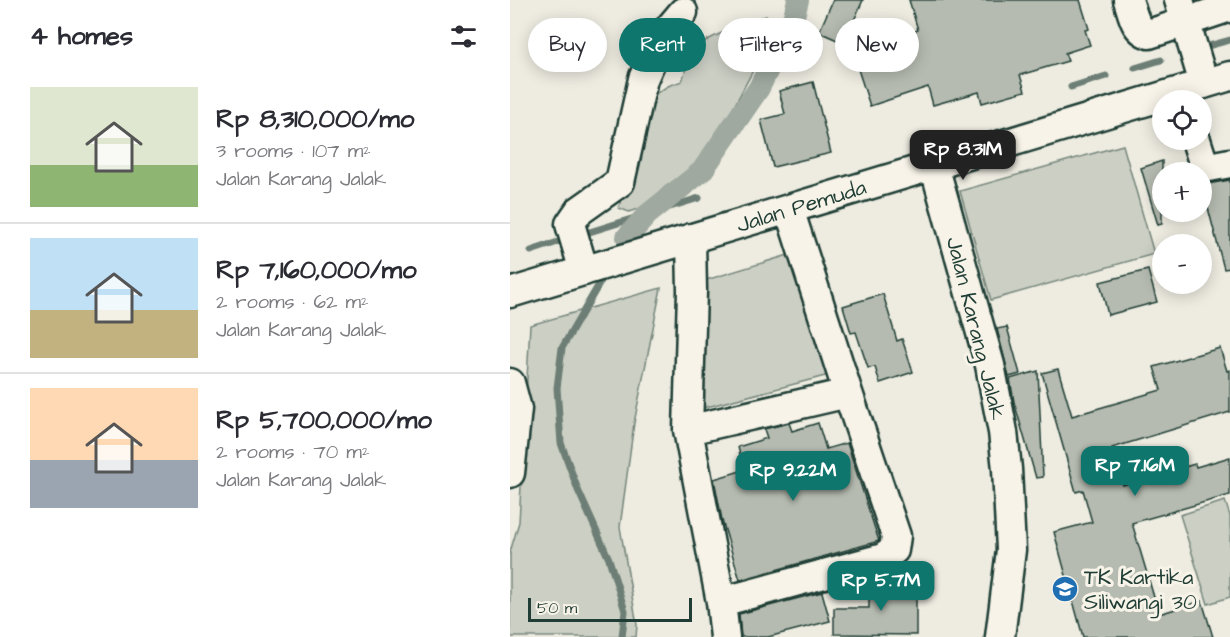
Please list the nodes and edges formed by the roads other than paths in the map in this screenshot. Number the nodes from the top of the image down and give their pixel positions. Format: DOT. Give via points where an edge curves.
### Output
graph roads {
  1 [pos="1128,0"];
  2 [pos="1230,7"];
  3 [pos="1182,11"];
  4 [pos="683,12"];
  5 [pos="1200,88"];
  6 [pos="1199,150"];
  7 [pos="1230,163"];
  8 [pos="934,165"];
  9 [pos="789,209"];
  10 [pos="687,240"];
  11 [pos="593,268"];
  12 [pos="510,293"];
  13 [pos="510,383"];
  14 [pos="848,393"];
  15 [pos="688,430"];
  16 [pos="510,473"];
  17 [pos="721,602"];
  18 [pos="725,637"];
  19 [pos="1000,637"];
  1 -- 3 [label="street" via="1136,25 1149,34"];
  2 -- 3 [label="street"];
  3 -- 5 [label="street"];
  4 -- 11 [label="street" via="661,38 643,79 620,182 579,211 570,224"];
  5 -- 8 [label="street, Jalan Pemuda"];
  6 -- 7 [label="street" via="1203,165"];
  8 -- 9 [label="street, Jalan Pemuda"];
  8 -- 19 [label="street, Jalan Karang Jalak" via="990,365 1003,432 1011,550"];
  9 -- 10 [label="street, Jalan Pemuda"];
  9 -- 14 [label="street"];
  10 -- 11 [label="street, Jalan Pemuda"];
  10 -- 15 [label="street" via="692,291"];
  11 -- 12 [label="street, Jalan Pemuda"];
  13 -- 16 [label="street" via="517,410"];
  14 -- 15 [label="street"];
  14 -- 17 [label="street" via="896,536 894,550 883,558"];
  15 -- 17 [label="street"];
  17 -- 18 [label="street"];
}
